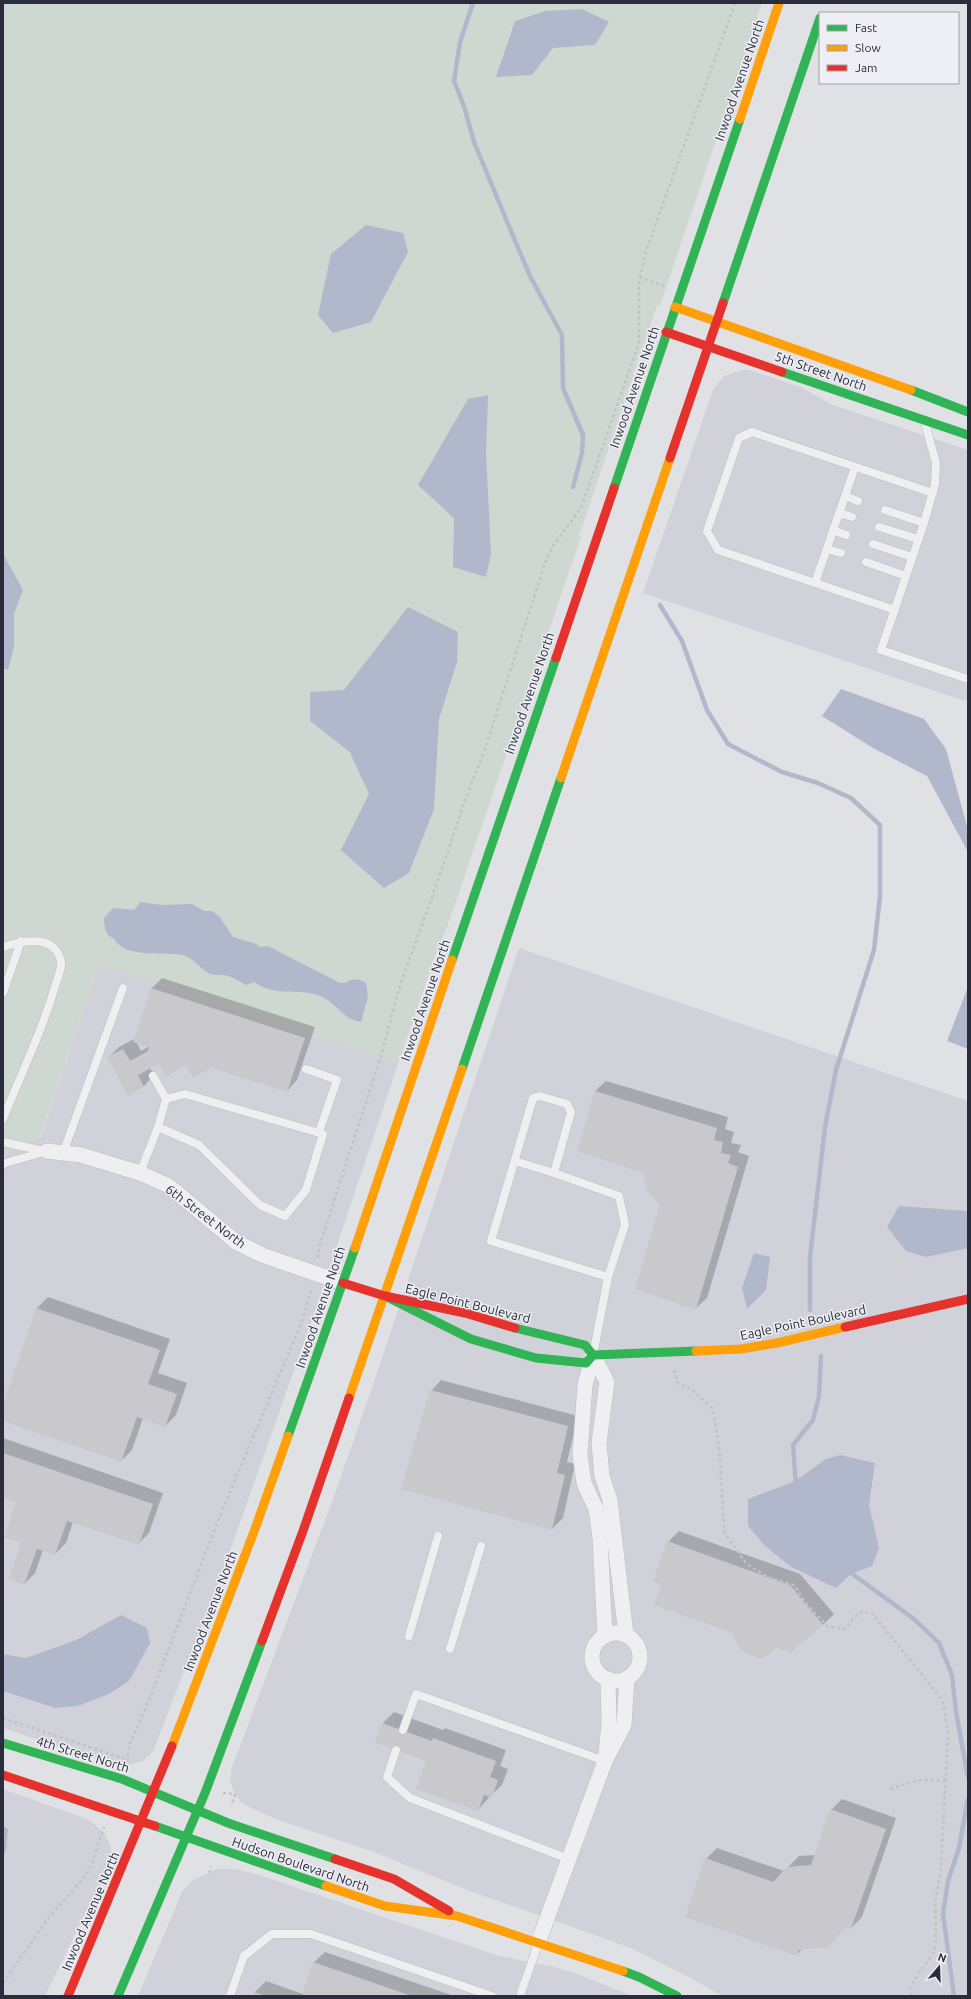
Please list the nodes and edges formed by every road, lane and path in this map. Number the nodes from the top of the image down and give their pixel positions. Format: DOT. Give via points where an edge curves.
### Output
graph roads {
  1 [pos="736,3"];
  2 [pos="779,3"];
  3 [pos="819,21"];
  4 [pos="639,277"];
  5 [pos="665,286"];
  6 [pos="675,307"];
  7 [pos="718,322"];
  8 [pos="666,332"];
  9 [pos="709,347"];
  10 [pos="968,412"];
  11 [pos="924,420"];
  12 [pos="968,435"];
  13 [pos="855,467"];
  14 [pos="933,493"];
  15 [pos="845,496"];
  16 [pos="858,501"];
  17 [pos="885,510"];
  18 [pos="839,513"];
  19 [pos="852,517"];
  20 [pos="924,523"];
  21 [pos="879,527"];
  22 [pos="833,530"];
  23 [pos="846,535"];
  24 [pos="918,540"];
  25 [pos="873,544"];
  26 [pos="827,549"];
  27 [pos="840,554"];
  28 [pos="912,557"];
  29 [pos="866,562"];
  30 [pos="906,576"];
  31 [pos="815,583"];
  32 [pos="895,610"];
  33 [pos="968,679"];
  34 [pos="22,941"];
  35 [pos="3,947"];
  36 [pos="123,988"];
  37 [pos="3,993"];
  38 [pos="306,1069"];
  39 [pos="153,1076"];
  40 [pos="166,1100"];
  41 [pos="3,1119"];
  42 [pos="158,1127"];
  43 [pos="319,1132"];
  44 [pos="3,1142"];
  45 [pos="47,1151"];
  46 [pos="62,1153"];
  47 [pos="515,1161"];
  48 [pos="3,1165"];
  49 [pos="140,1173"];
  50 [pos="554,1173"];
  51 [pos="318,1252"];
  52 [pos="608,1277"];
  53 [pos="343,1284"];
  54 [pos="311,1295"];
  55 [pos="385,1296"];
  56 [pos="968,1298"];
  57 [pos="670,1352"];
  58 [pos="593,1355"];
  59 [pos="438,1536"];
  60 [pos="481,1546"];
  61 [pos="626,1635"];
  62 [pos="410,1636"];
  63 [pos="605,1636"];
  64 [pos="450,1649"];
  65 [pos="626,1678"];
  66 [pos="608,1679"];
  67 [pos="3,1718"];
  68 [pos="403,1730"];
  69 [pos="3,1743"];
  70 [pos="396,1750"];
  71 [pos="605,1761"];
  72 [pos="3,1775"];
  73 [pos="946,1782"];
  74 [pos="890,1789"];
  75 [pos="154,1792"];
  76 [pos="198,1810"];
  77 [pos="142,1821"];
  78 [pos="102,1831"];
  79 [pos="185,1837"];
  80 [pos="569,1859"];
  81 [pos="457,1916"];
  82 [pos="538,1943"];
  83 [pos="3,1983"];
  84 [pos="68,1996"];
  85 [pos="118,1996"];
  86 [pos="230,1996"];
  87 [pos="492,1996"];
  88 [pos="520,1996"];
  89 [pos="676,1996"];
  90 [pos="912,1996"];
  1 -- 4 [label="path" via="645,254"];
  2 -- 6 [label="main road, Inwood Avenue North"];
  3 -- 7 [label="main road"];
  4 -- 5 [label="path"];
  4 -- 51 [label="path" via="639,343 581,508 553,546 545,563 485,749 399,989"];
  6 -- 7 [label="main road, 5th Street North"];
  6 -- 8 [label="main road, Inwood Avenue North"];
  7 -- 9 [label="main road"];
  7 -- 10 [label="main road, 5th Street North"];
  8 -- 9 [label="main road, 5th Street North"];
  8 -- 53 [label="main road, Inwood Avenue North"];
  9 -- 11 [label="main road, 5th Street North"];
  9 -- 55 [label="main road"];
  11 -- 12 [label="main road, 5th Street North"];
  11 -- 14 [label="lane" via="936,463"];
  13 -- 14 [label="lane"];
  13 -- 15 [label="lane"];
  13 -- 31 [label="lane" via="752,432 739,438 734,452 707,531 718,550"];
  14 -- 20 [label="lane"];
  15 -- 16 [label="lane"];
  15 -- 18 [label="lane"];
  17 -- 20 [label="lane"];
  18 -- 19 [label="lane"];
  18 -- 22 [label="lane"];
  20 -- 24 [label="lane"];
  21 -- 24 [label="lane"];
  22 -- 23 [label="lane"];
  22 -- 26 [label="lane"];
  24 -- 28 [label="lane"];
  25 -- 28 [label="lane"];
  26 -- 27 [label="lane"];
  26 -- 31 [label="lane"];
  28 -- 30 [label="lane"];
  29 -- 30 [label="lane"];
  30 -- 32 [label="lane"];
  31 -- 32 [label="lane"];
  32 -- 33 [label="lane" via="881,650"];
  34 -- 35 [label="lane"];
  34 -- 37 [label="lane"];
  34 -- 41 [label="lane" via="48,943 58,952 61,964 52,999"];
  36 -- 46 [label="lane"];
  38 -- 43 [label="lane" via="337,1080"];
  39 -- 40 [label="lane"];
  40 -- 42 [label="lane"];
  40 -- 43 [label="lane" via="185,1094"];
  42 -- 43 [label="lane" via="199,1145 260,1205 285,1216 306,1190 324,1134"];
  42 -- 49 [label="lane"];
  44 -- 45 [label="lane"];
  45 -- 46 [label="street, 6th Street North"];
  45 -- 48 [label="lane"];
  46 -- 49 [label="street, 6th Street North" via="81,1155"];
  47 -- 50 [label="lane"];
  47 -- 50 [label="lane" via="534,1098 540,1096 567,1104 571,1112"];
  47 -- 52 [label="lane" via="490,1241"];
  49 -- 53 [label="street, 6th Street North" via="170,1186 236,1242 262,1255"];
  50 -- 52 [label="lane" via="619,1196 626,1225"];
  52 -- 58 [label="lane"];
  53 -- 55 [label="main road, 6th Street North"];
  53 -- 75 [label="main road, Inwood Avenue North" via="255,1529"];
  54 -- 67 [label="path" via="221,1513 133,1736 127,1760"];
  55 -- 58 [label="main road, Eagle Point Boulevard" via="465,1313 524,1331 585,1345"];
  55 -- 58 [label="main road, Eagle Point Boulevard" via="471,1338 536,1358 586,1363"];
  55 -- 76 [label="main road" via="303,1531"];
  56 -- 57 [label="main road, Eagle Point Boulevard" via="800,1338 741,1349"];
  57 -- 58 [label="main road, Eagle Point Boulevard"];
  57 -- 73 [label="path" via="678,1383 691,1388 713,1409 720,1456 724,1532 746,1563 767,1576 794,1585 805,1602 827,1626 845,1628 859,1612 872,1613 943,1700 948,1734"];
  58 -- 61 [label="street" via="607,1382 599,1444 602,1476 610,1500"];
  58 -- 63 [label="street" via="584,1385 580,1454 584,1483 596,1509 600,1538"];
  59 -- 62 [label="lane"];
  60 -- 64 [label="lane"];
  61 -- 63 [label="street" via="612,1633"];
  61 -- 65 [label="street" via="636,1644 640,1657 636,1670"];
  63 -- 66 [label="street" via="594,1647 593,1662"];
  65 -- 66 [label="street"];
  65 -- 71 [label="street" via="624,1725"];
  66 -- 71 [label="street" via="609,1723"];
  68 -- 71 [label="lane" via="416,1694"];
  69 -- 75 [label="main road, 4th Street North" via="122,1779"];
  70 -- 80 [label="lane" via="387,1777 410,1798"];
  71 -- 80 [label="street"];
  72 -- 77 [label="main road"];
  73 -- 74 [label="path" via="932,1778"];
  73 -- 90 [label="path" via="942,1866 935,1905 934,1952 910,1989"];
  75 -- 76 [label="main road, Hudson Boulevard North"];
  75 -- 77 [label="main road, Inwood Avenue North"];
  76 -- 79 [label="main road"];
  76 -- 81 [label="main road, Hudson Boulevard North" via="228,1823 394,1879"];
  77 -- 79 [label="main road, Hudson Boulevard North"];
  77 -- 84 [label="main road, Inwood Avenue North"];
  78 -- 83 [label="path" via="92,1864 85,1877 49,1917"];
  79 -- 81 [label="main road, Hudson Boulevard North" via="385,1906"];
  79 -- 85 [label="main road"];
  80 -- 82 [label="street"];
  81 -- 82 [label="main road, Hudson Boulevard North"];
  82 -- 88 [label="lane"];
  82 -- 89 [label="main road, Hudson Boulevard North" via="639,1976"];
  86 -- 87 [label="lane" via="244,1956 272,1934 311,1934"];
}
